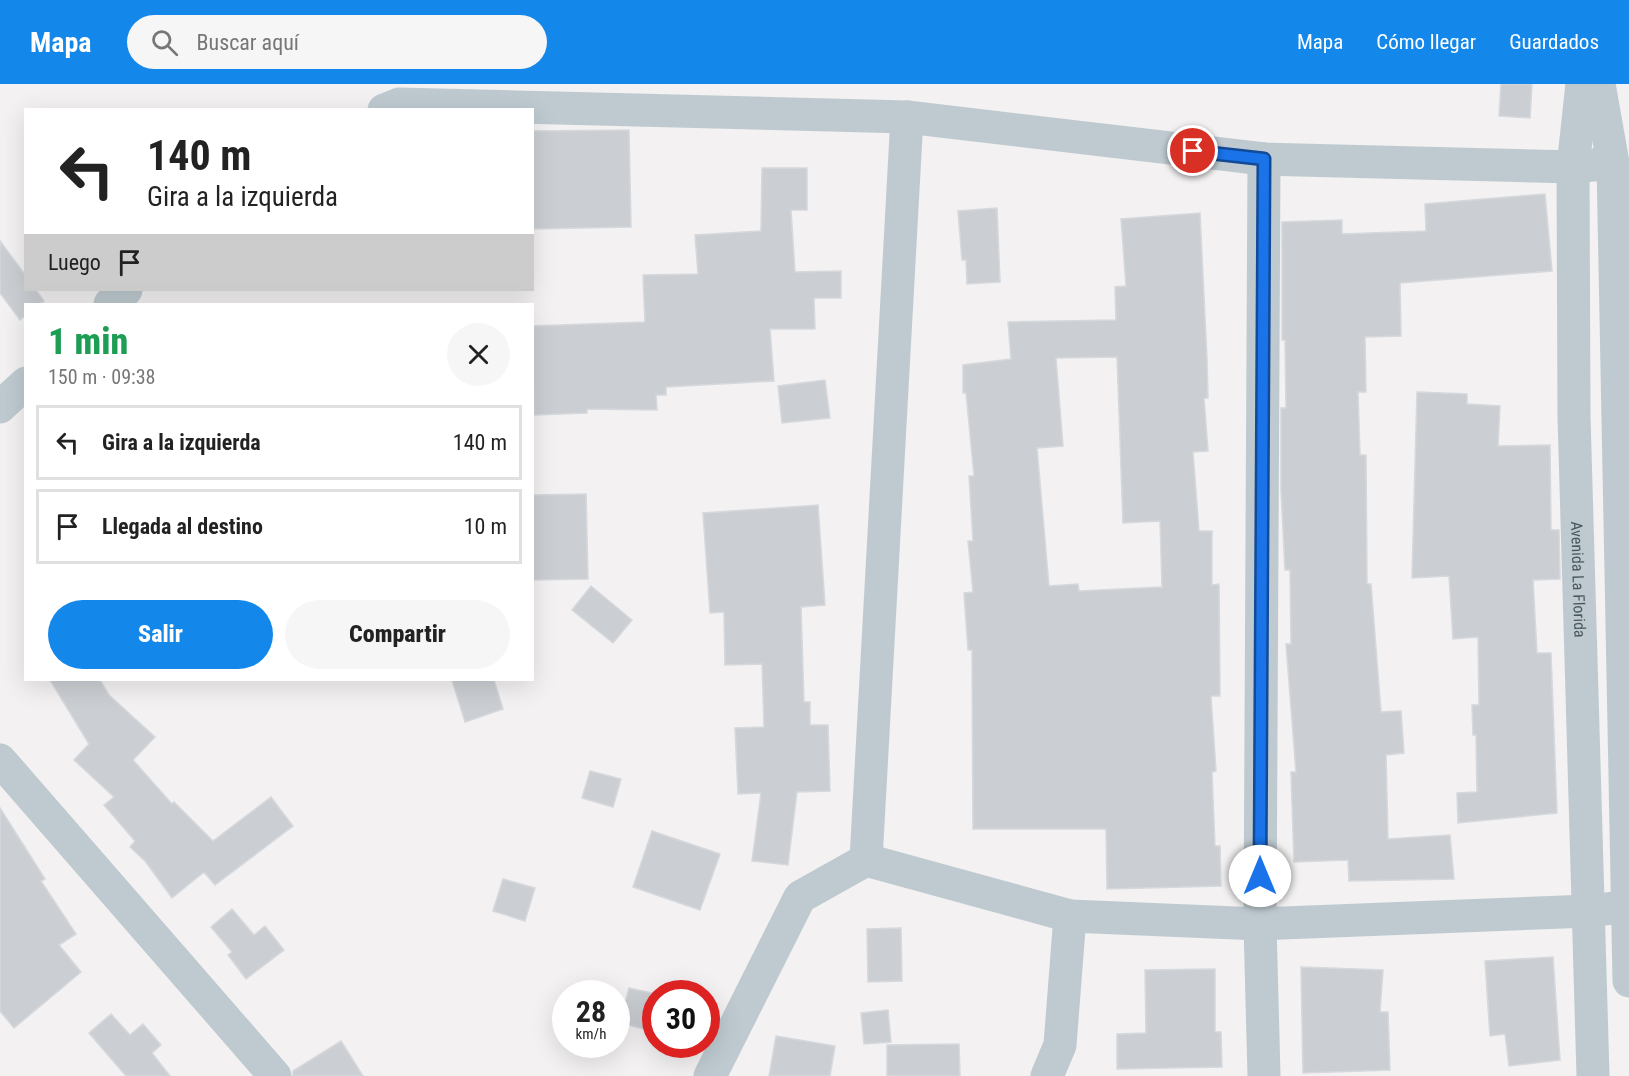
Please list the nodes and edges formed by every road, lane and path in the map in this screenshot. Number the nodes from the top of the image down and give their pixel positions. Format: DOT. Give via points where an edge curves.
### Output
graph roads {
  1 [pos="1582,84"];
  2 [pos="1599,84"];
  3 [pos="395,99"];
  4 [pos="908,117"];
  5 [pos="1264,159"];
  6 [pos="1612,163"];
  7 [pos="1573,167"];
  8 [pos="125,291"];
  9 [pos="111,303"];
  10 [pos="24,385"];
  11 [pos="0,407"];
  12 [pos="0,760"];
  13 [pos="866,860"];
  14 [pos="1628,906"];
  15 [pos="1589,910"];
  16 [pos="1070,916"];
  17 [pos="1260,924"];
  18 [pos="1629,981"];
  19 [pos="275,1076"];
  20 [pos="710,1076"];
  21 [pos="1047,1076"];
  22 [pos="1264,1076"];
  23 [pos="1593,1076"];
  1 -- 7 [label="street, Avenida La Florida"];
  2 -- 6 [label="street"];
  3 -- 4 [label="street"];
  4 -- 5 [label="street"];
  4 -- 13 [label="street"];
  5 -- 7 [label="street"];
  5 -- 17 [label="street"];
  6 -- 7 [label="street"];
  6 -- 14 [label="street"];
  7 -- 15 [label="street, Avenida La Florida" via="1574,416"];
  8 -- 9 [label="street"];
  10 -- 11 [label="street"];
  12 -- 19 [label="street"];
  13 -- 16 [label="street"];
  13 -- 20 [label="street" via="800,897"];
  14 -- 15 [label="street"];
  14 -- 18 [label="street"];
  15 -- 17 [label="street"];
  15 -- 23 [label="street, Avenida La Florida"];
  16 -- 17 [label="street"];
  16 -- 21 [label="street" via="1060,1045"];
  17 -- 22 [label="street"];
}
